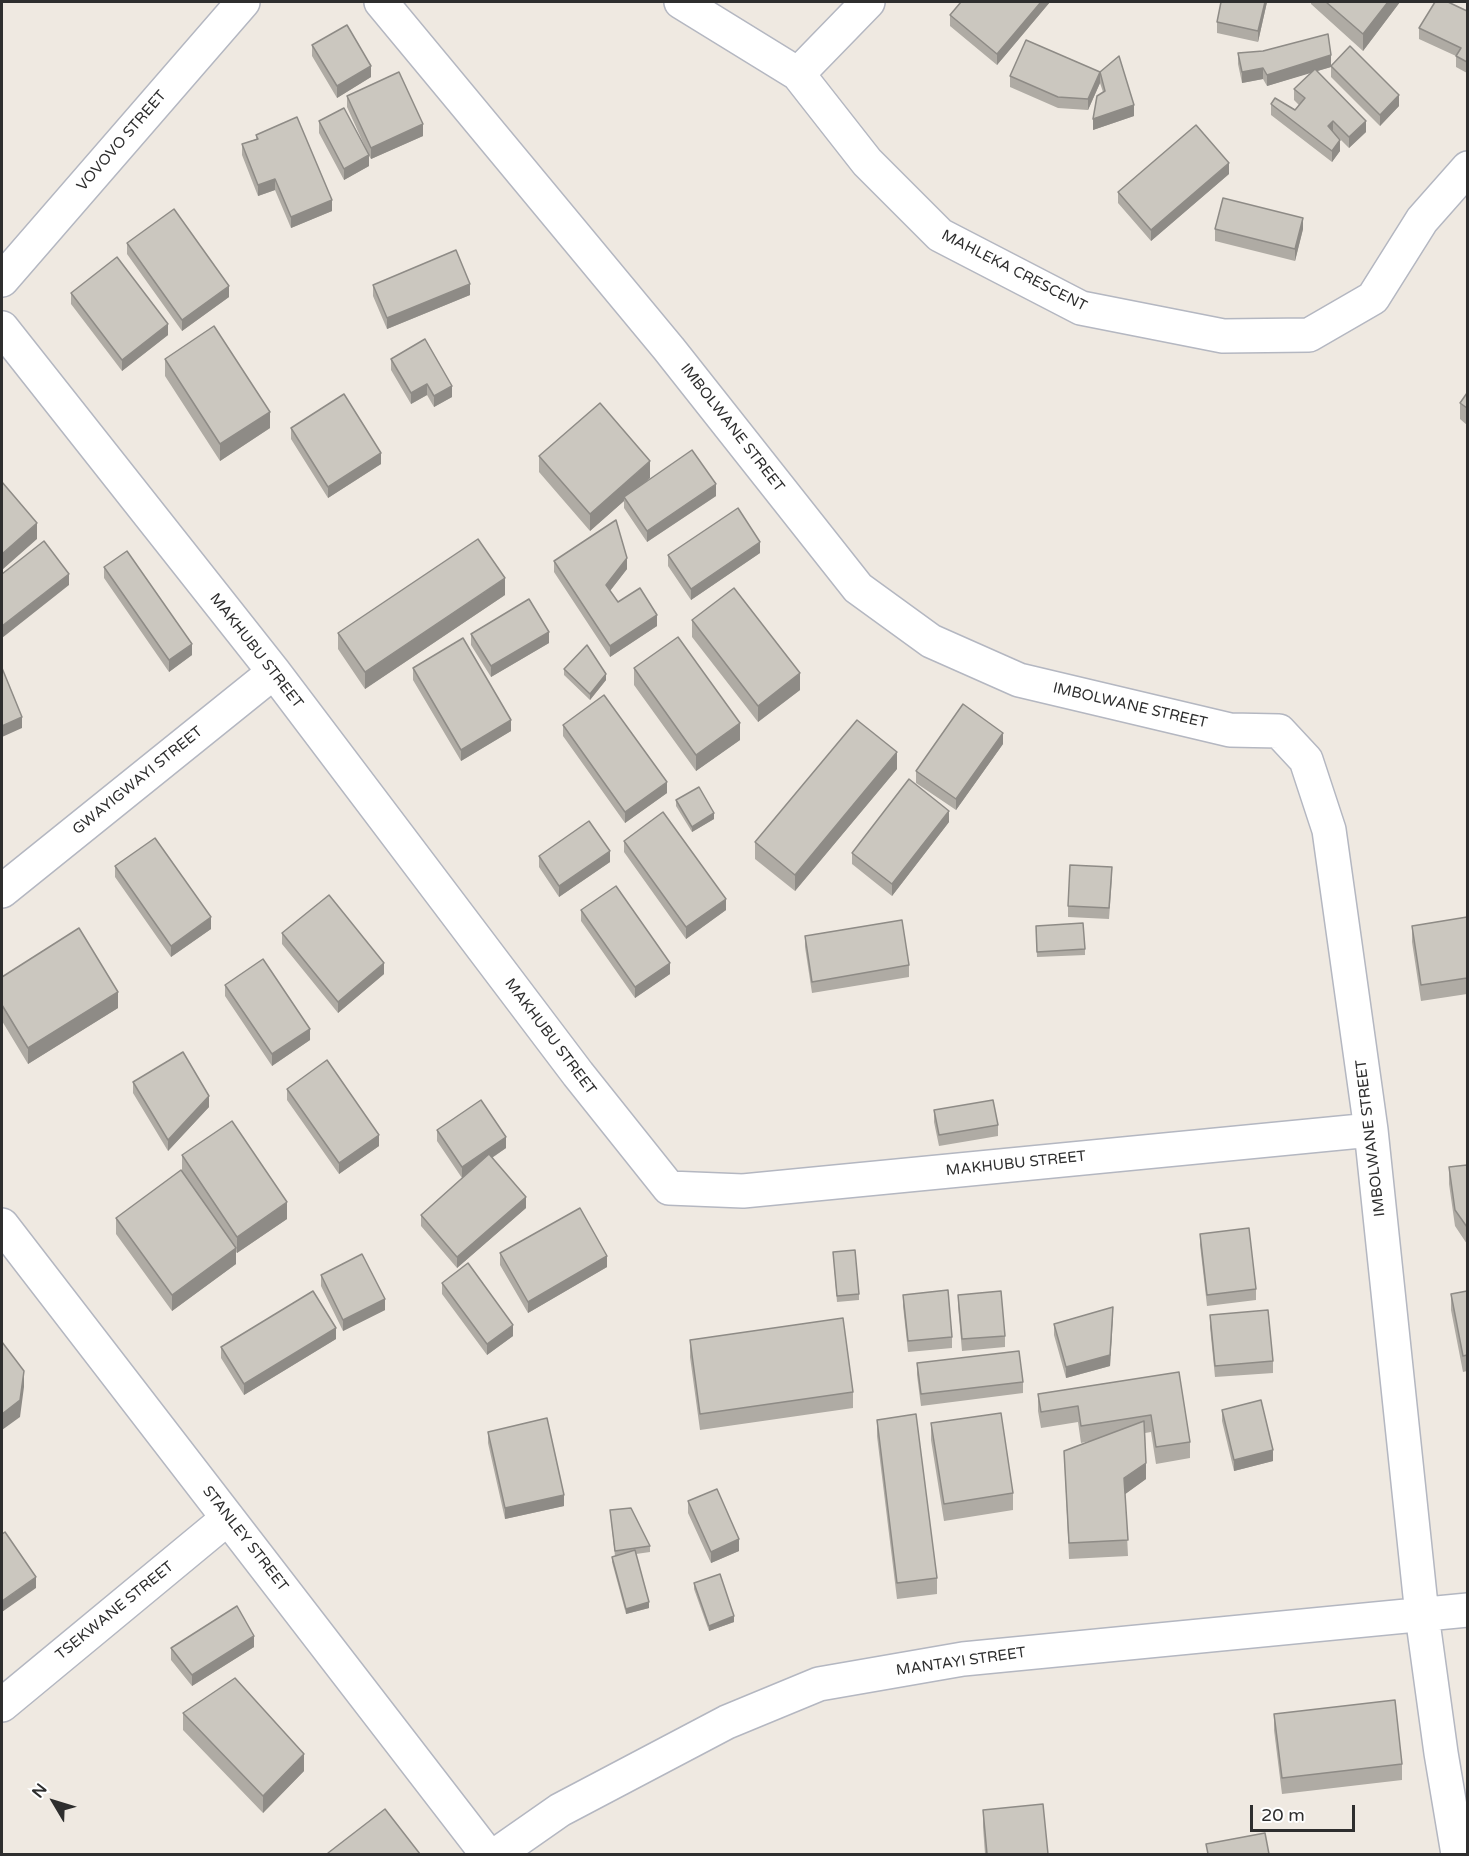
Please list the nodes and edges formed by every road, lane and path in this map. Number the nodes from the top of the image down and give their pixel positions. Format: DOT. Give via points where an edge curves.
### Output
graph roads {
  1 [pos="243,2"];
  2 [pos="381,2"];
  3 [pos="681,2"];
  4 [pos="868,2"];
  5 [pos="798,74"];
  6 [pos="1467,168"];
  7 [pos="2,280"];
  8 [pos="2,327"];
  9 [pos="274,672"];
  10 [pos="2,891"];
  11 [pos="1371,1130"];
  12 [pos="2,1225"];
  13 [pos="228,1518"];
  14 [pos="1467,1610"];
  15 [pos="1422,1615"];
  16 [pos="2,1705"];
  17 [pos="487,1854"];
  18 [pos="497,1854"];
  19 [pos="1458,1854"];
  1 -- 7 [label="street, VOVOVO STREET"];
  2 -- 11 [label="street, IMBOLWANE STREET" via="669,349 858,588 931,641 1019,680 1230,730 1279,731 1306,760 1329,830"];
  3 -- 5 [label="street, MAHLEKA CRESCENT"];
  4 -- 5 [label="street"];
  5 -- 6 [label="street, MAHLEKA CRESCENT" via="867,162 940,235 1081,309 1223,336 1309,335 1373,298 1422,220"];
  8 -- 9 [label="street, MAKHUBU STREET"];
  9 -- 10 [label="street, GWAYIGWAYI STREET"];
  9 -- 11 [label="street, MAKHUBU STREET" via="669,1188 743,1191"];
  11 -- 15 [label="street, IMBOLWANE STREET"];
  12 -- 13 [label="street, STANLEY STREET"];
  13 -- 16 [label="street, TSEKWANE STREET"];
  13 -- 17 [label="street, STANLEY STREET"];
  14 -- 15 [label="street, MANTAYI STREET"];
  15 -- 18 [label="street, MANTAYI STREET" via="963,1659 819,1684 717,1727 561,1810"];
  15 -- 19 [label="street, IMBOLWANE STREET"];
}
